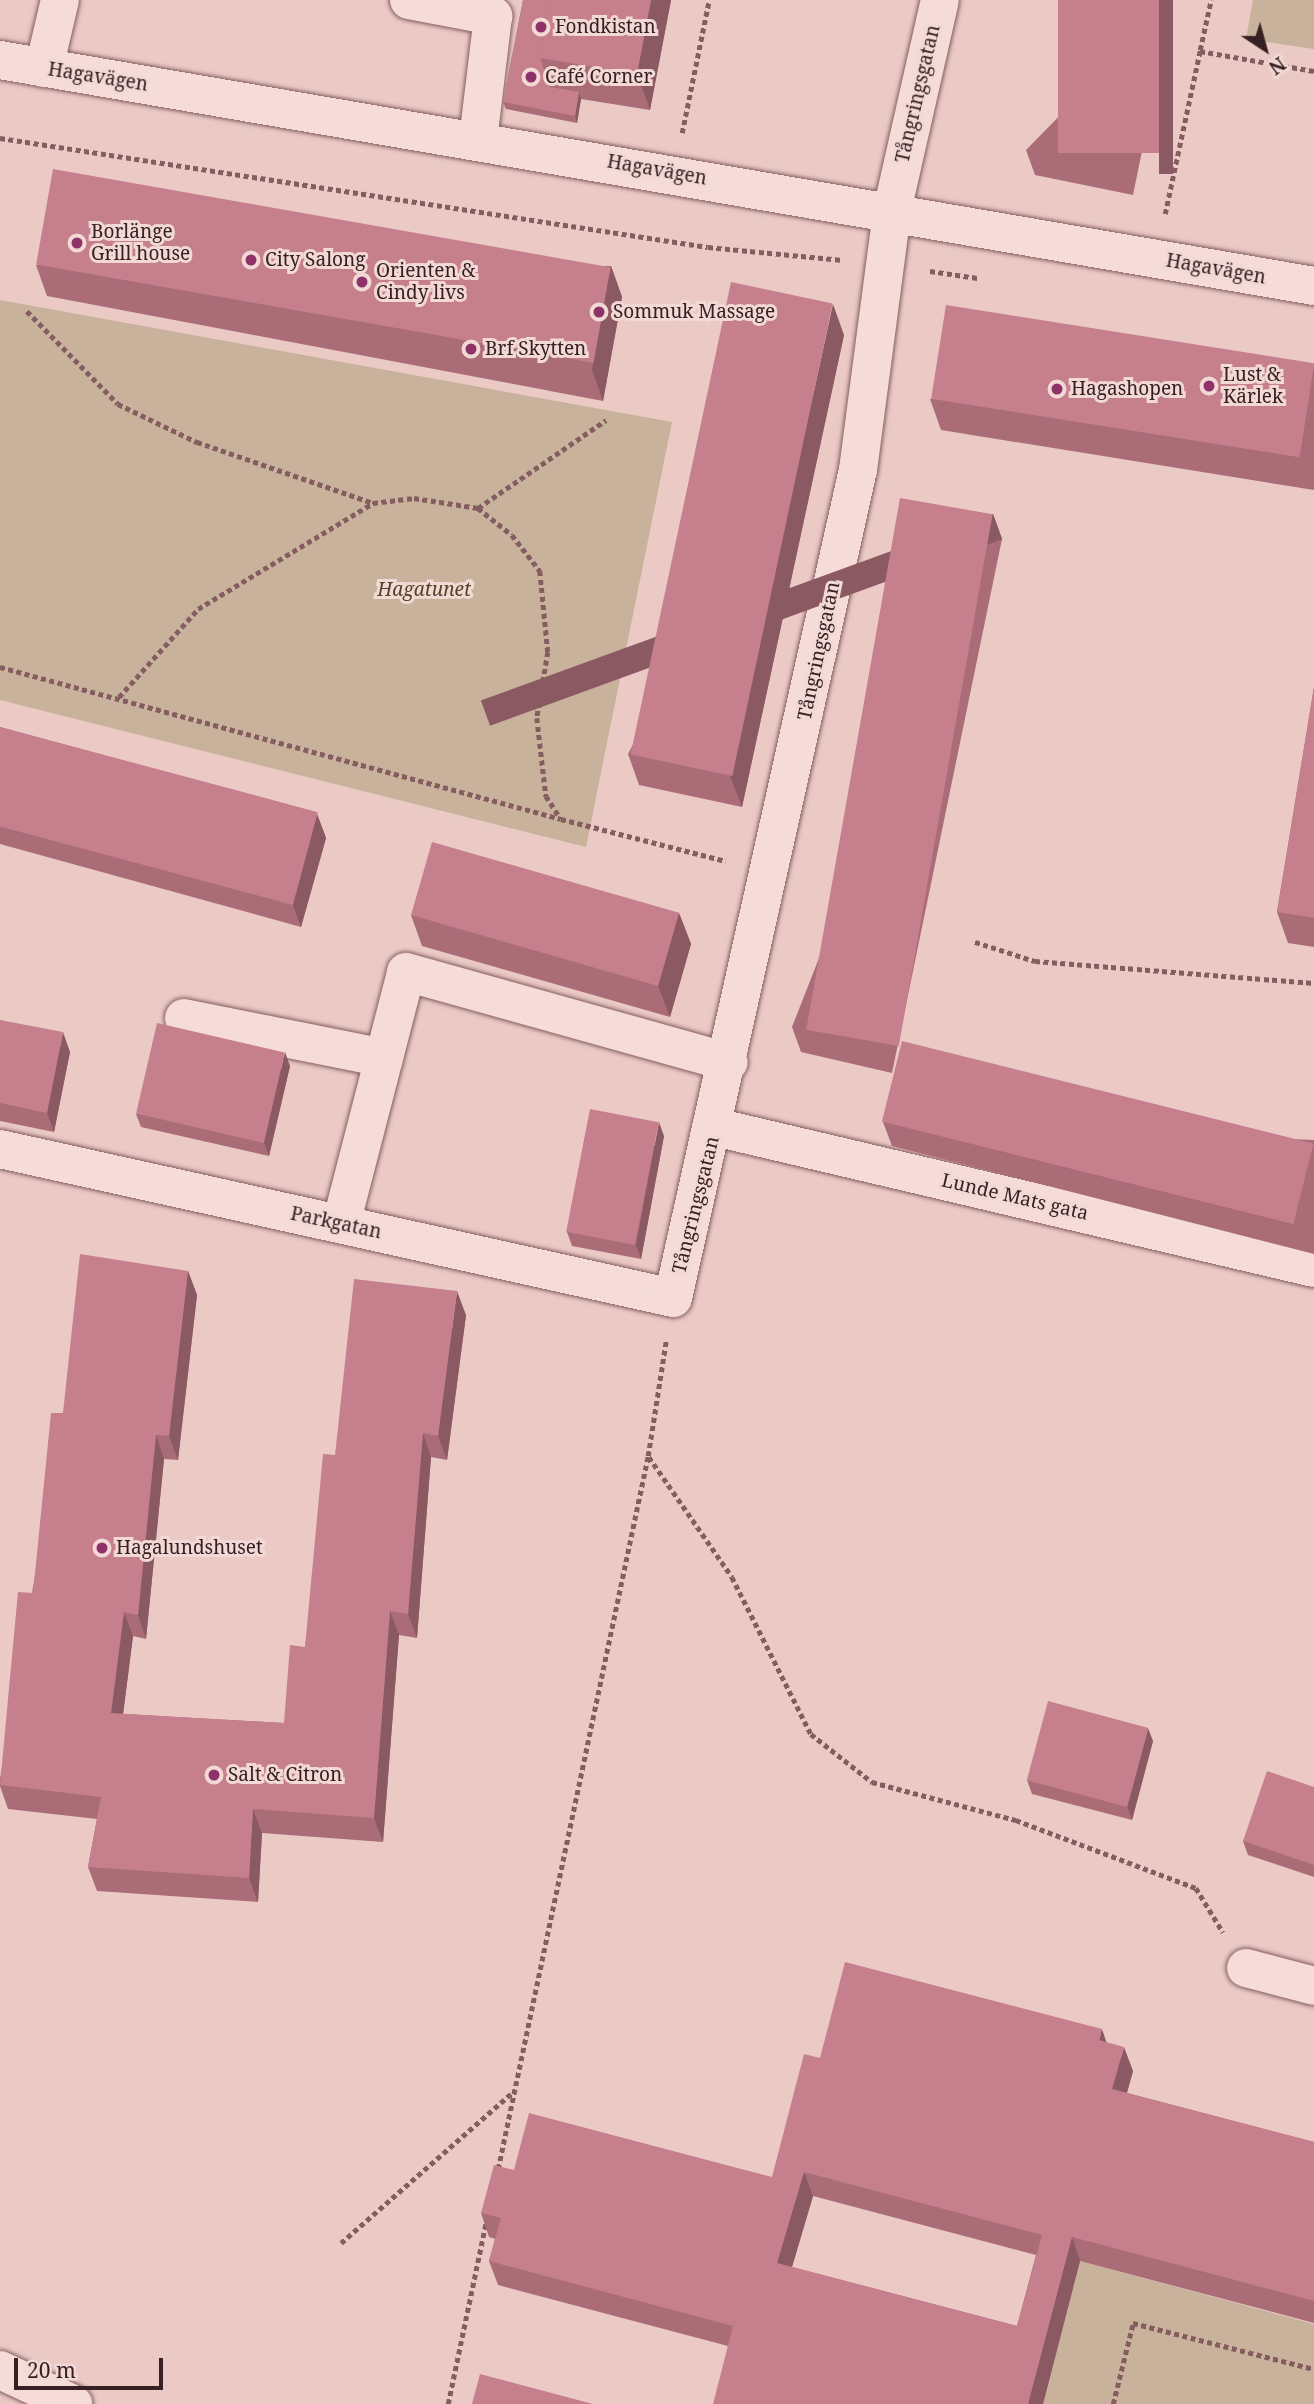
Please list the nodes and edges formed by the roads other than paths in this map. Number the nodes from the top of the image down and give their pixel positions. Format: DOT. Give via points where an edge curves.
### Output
graph roads {
  1 [pos="60,0"];
  2 [pos="409,0"];
  3 [pos="940,0"];
  4 [pos="0,60"];
  5 [pos="44,68"];
  6 [pos="478,140"];
  7 [pos="892,211"];
  8 [pos="1314,286"];
  9 [pos="184,1018"];
  10 [pos="384,1058"];
  11 [pos="729,1062"];
  12 [pos="715,1127"];
  13 [pos="0,1149"];
  14 [pos="341,1224"];
  15 [pos="1314,1268"];
  16 [pos="673,1298"];
  17 [pos="1246,1968"];
  18 [pos="1314,1986"];
  19 [pos="0,2370"];
  20 [pos="73,2404"];
  1 -- 5 [label="street"];
  2 -- 6 [label="street" via="494,16"];
  3 -- 7 [label="street, Tångringsgatan"];
  4 -- 5 [label="street, Hagavägen"];
  5 -- 6 [label="street, Hagavägen"];
  6 -- 7 [label="street, Hagavägen"];
  7 -- 8 [label="street, Hagavägen"];
  7 -- 11 [label="street, Tångringsgatan" via="858,470"];
  9 -- 10 [label="street"];
  10 -- 11 [label="street" via="406,972"];
  10 -- 14 [label="street"];
  11 -- 12 [label="street, Tångringsgatan"];
  12 -- 15 [label="street, Lunde Mats gata"];
  12 -- 16 [label="street, Tångringsgatan"];
  13 -- 14 [label="street, Parkgatan"];
  14 -- 16 [label="street, Parkgatan"];
  17 -- 18 [label="street"];
  19 -- 20 [label="street"];
}
